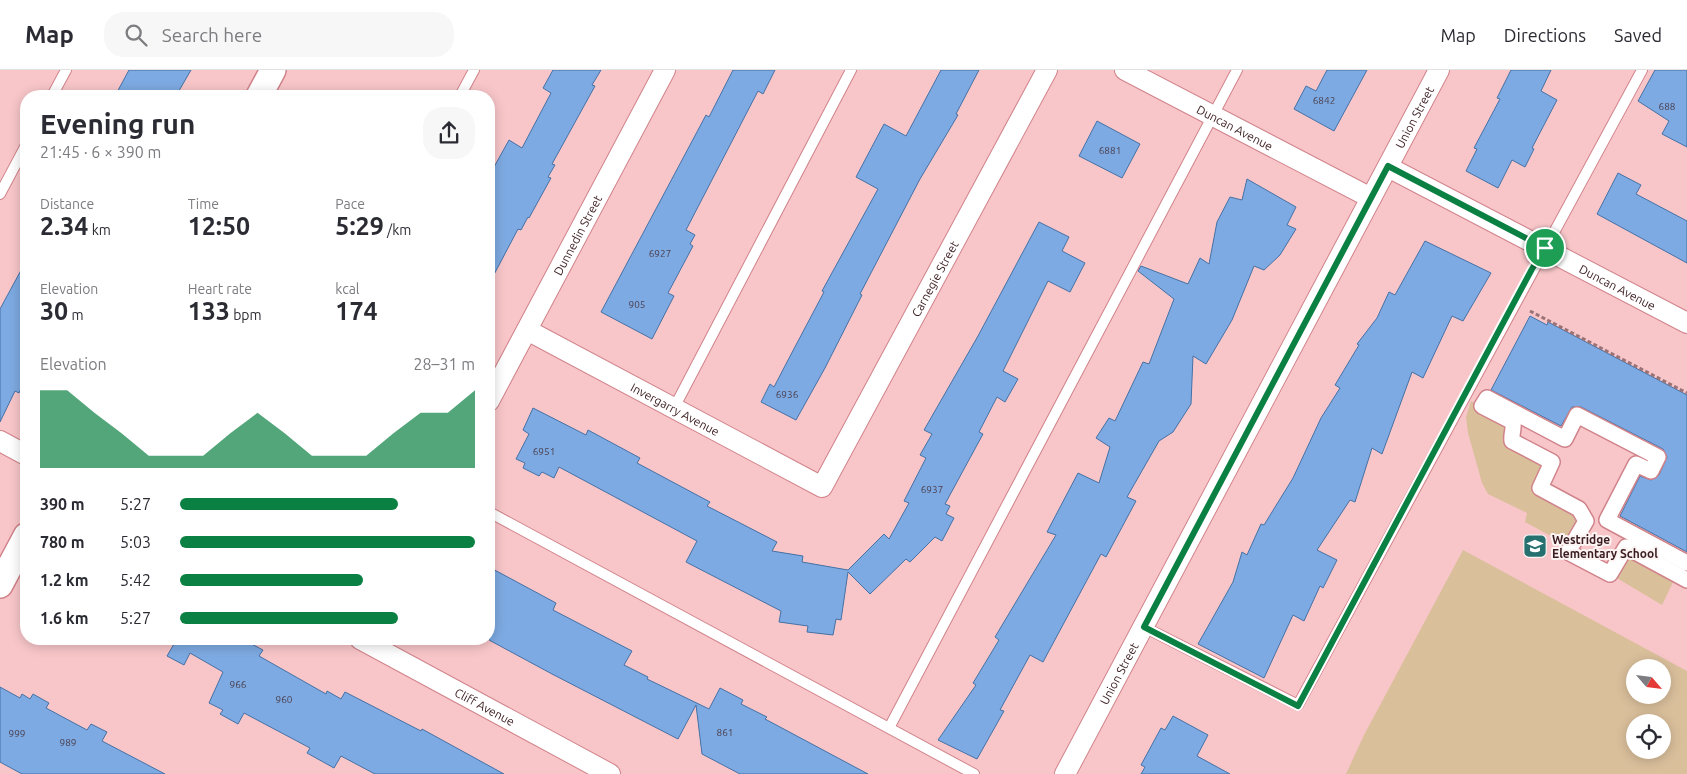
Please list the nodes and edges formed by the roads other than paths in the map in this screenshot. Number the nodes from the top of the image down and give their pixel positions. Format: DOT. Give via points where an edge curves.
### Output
graph roads {
  1 [pos="66,70"];
  2 [pos="273,70"];
  3 [pos="474,70"];
  4 [pos="665,70"];
  5 [pos="851,70"];
  6 [pos="1047,70"];
  7 [pos="1125,70"];
  8 [pos="1237,70"];
  9 [pos="1439,70"];
  10 [pos="1642,70"];
  11 [pos="55,90"];
  12 [pos="263,90"];
  13 [pos="463,90"];
  14 [pos="1212,116"];
  15 [pos="20,156"];
  16 [pos="1388,166"];
  17 [pos="0,194"];
  18 [pos="1371,198"];
  19 [pos="1545,248"];
  20 [pos="1687,323"];
  21 [pos="527,330"];
  22 [pos="495,391"];
  23 [pos="674,408"];
  24 [pos="0,441"];
  25 [pos="20,452"];
  26 [pos="822,487"];
  27 [pos="495,515"];
  28 [pos="20,547"];
  29 [pos="1687,563"];
  30 [pos="1687,580"];
  31 [pos="0,585"];
  32 [pos="1144,627"];
  33 [pos="371,645"];
  34 [pos="889,728"];
  35 [pos="610,774"];
  36 [pos="974,774"];
  37 [pos="1065,774"];
  1 -- 11 [label="lane"];
  2 -- 12 [label="street"];
  3 -- 13 [label="lane"];
  4 -- 21 [label="street, Dunnedin Street"];
  5 -- 23 [label="lane"];
  6 -- 26 [label="street, Carnegie Street"];
  7 -- 14 [label="street, Duncan Avenue"];
  8 -- 14 [label="lane"];
  9 -- 16 [label="street, Union Street"];
  10 -- 19 [label="lane"];
  14 -- 18 [label="street, Duncan Avenue"];
  14 -- 34 [label="lane"];
  15 -- 17 [label="lane"];
  16 -- 18 [label="street, Union Street"];
  16 -- 19 [label="street, Duncan Avenue"];
  18 -- 32 [label="street, Union Street"];
  19 -- 20 [label="street, Duncan Avenue"];
  19 -- 32 [label="lane" via="1298,706"];
  21 -- 22 [label="street, Dunnedin Street"];
  21 -- 23 [label="street, Invergarry Avenue"];
  23 -- 26 [label="street, Invergarry Avenue"];
  24 -- 25 [label="street"];
  27 -- 34 [label="lane"];
  28 -- 31 [label="street"];
  29 -- 30 [label="street" via="1606,520 1636,464 1651,471 1658,457 1578,416 1565,439 1487,398 1482,406 1513,422 1512,441 1552,462 1540,488 1579,509 1586,521 1568,552 1610,574 1626,547"];
  32 -- 37 [label="street, Union Street"];
  33 -- 35 [label="street, Cliff Avenue"];
  34 -- 36 [label="lane"];
}
